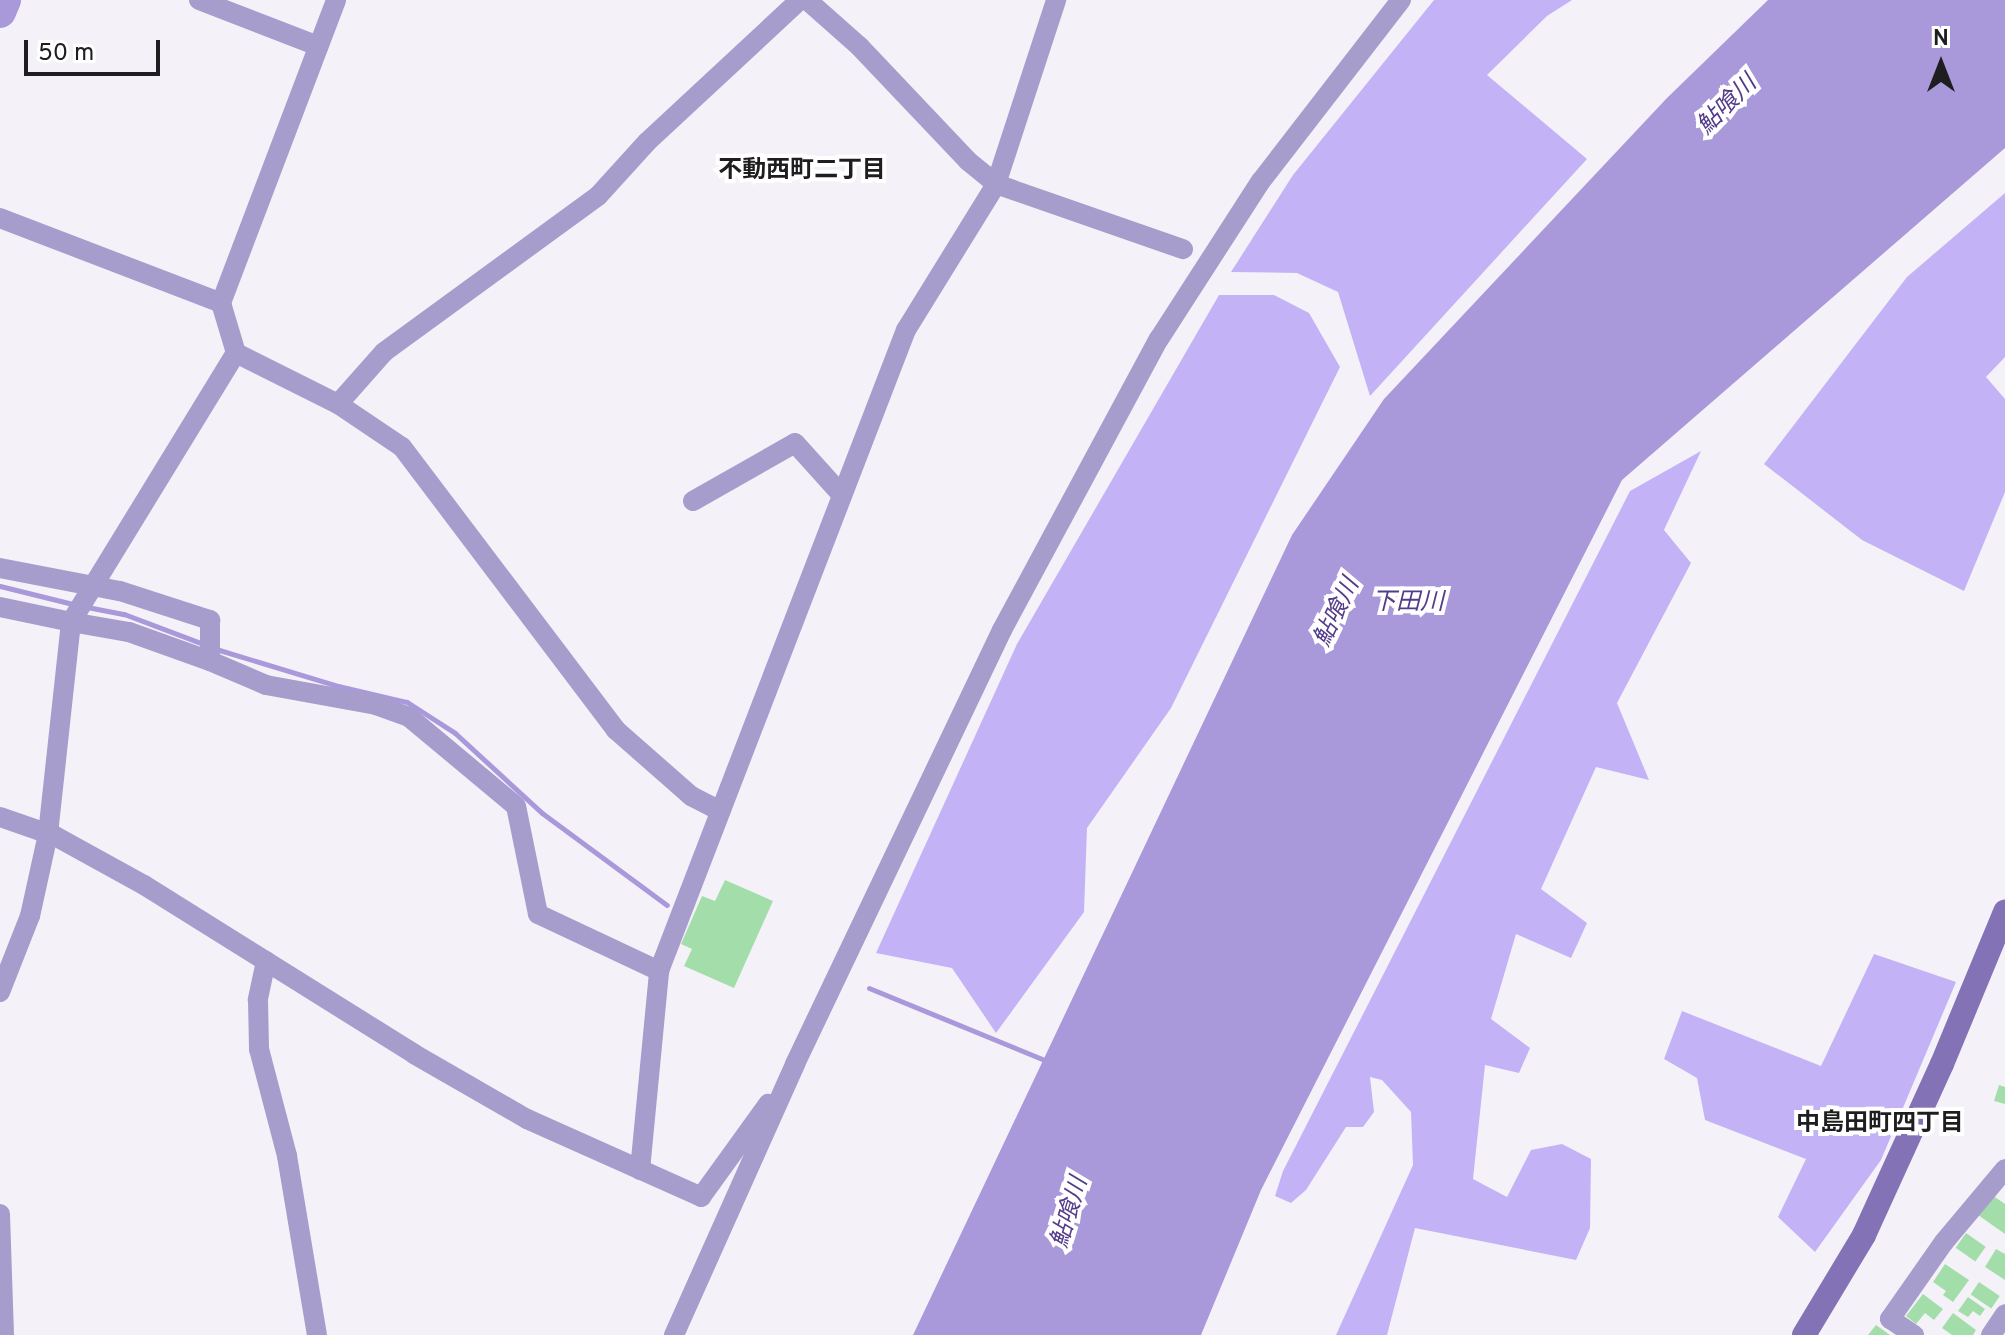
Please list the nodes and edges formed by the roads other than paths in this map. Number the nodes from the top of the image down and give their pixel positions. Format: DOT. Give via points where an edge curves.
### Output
graph roads {
  1 [pos="199,0"];
  2 [pos="336,0"];
  3 [pos="800,0"];
  4 [pos="807,0"];
  5 [pos="1056,0"];
  6 [pos="1401,0"];
  7 [pos="318,46"];
  8 [pos="996,184"];
  9 [pos="0,218"];
  10 [pos="1183,249"];
  11 [pos="221,303"];
  12 [pos="236,353"];
  13 [pos="338,404"];
  14 [pos="841,494"];
  15 [pos="693,501"];
  16 [pos="0,568"];
  17 [pos="90,592"];
  18 [pos="0,607"];
  19 [pos="73,619"];
  20 [pos="210,658"];
  21 [pos="720,811"];
  22 [pos="0,817"];
  23 [pos="48,834"];
  24 [pos="2005,912"];
  25 [pos="266,961"];
  26 [pos="659,971"];
  27 [pos="0,992"];
  28 [pos="795,1064"];
  29 [pos="2005,1169"];
  30 [pos="640,1170"];
  31 [pos="0,1214"];
  32 [pos="2005,1314"];
  33 [pos="4,1335"];
  34 [pos="317,1335"];
  35 [pos="674,1335"];
  36 [pos="1804,1335"];
  37 [pos="1914,1335"];
  38 [pos="1991,1335"];
  1 -- 7 [label="street"];
  2 -- 7 [label="street"];
  3 -- 13 [label="street" via="647,142 598,196 384,352"];
  4 -- 8 [label="street"];
  5 -- 8 [label="street"];
  6 -- 28 [label="street" via="1261,181 1159,339 1002,630"];
  7 -- 11 [label="street"];
  8 -- 10 [label="street"];
  8 -- 14 [label="street" via="906,330"];
  9 -- 11 [label="street"];
  11 -- 12 [label="street"];
  12 -- 13 [label="street"];
  12 -- 17 [label="street"];
  13 -- 21 [label="street" via="402,447 616,730 691,796"];
  14 -- 15 [label="street" via="795,443"];
  14 -- 21 [label="street"];
  16 -- 17 [label="street"];
  17 -- 19 [label="street"];
  17 -- 20 [label="street" via="120,591 210,620"];
  18 -- 19 [label="street"];
  19 -- 20 [label="street"];
  19 -- 23 [label="street"];
  20 -- 26 [label="street" via="266,685 376,705 409,717 516,806 538,914"];
  21 -- 26 [label="street"];
  22 -- 23 [label="street"];
  23 -- 25 [label="street" via="144,885"];
  23 -- 27 [label="street" via="30,916"];
  24 -- 36 [label="street" via="1864,1235"];
  25 -- 30 [label="street" via="527,1119"];
  25 -- 34 [label="street" via="258,1000 259,1049 287,1156"];
  26 -- 30 [label="street"];
  28 -- 30 [label="street" via="701,1197"];
  28 -- 35 [label="street"];
  29 -- 37 [label="street" via="1890,1319"];
  31 -- 33 [label="street"];
  32 -- 38 [label="street"];
}
